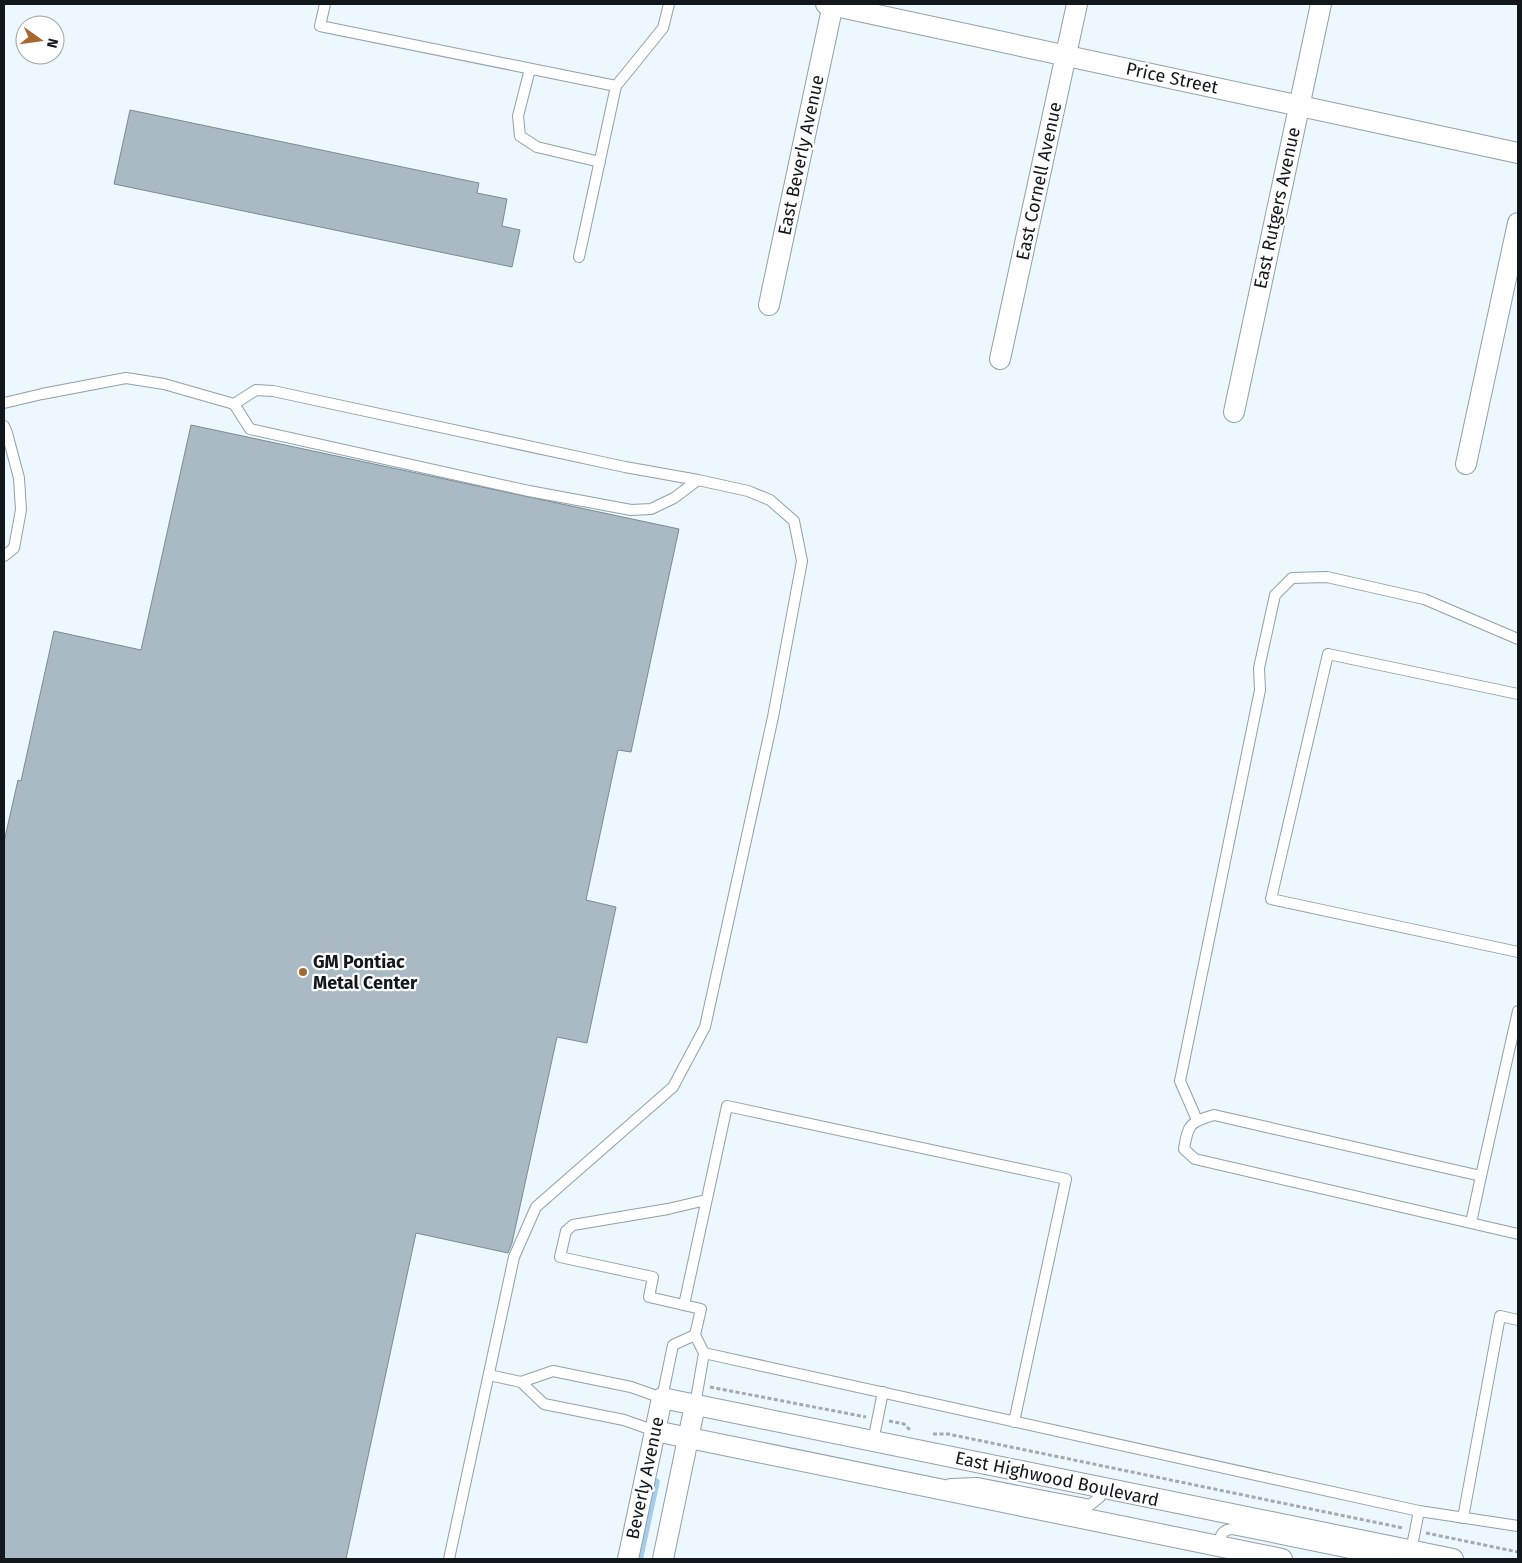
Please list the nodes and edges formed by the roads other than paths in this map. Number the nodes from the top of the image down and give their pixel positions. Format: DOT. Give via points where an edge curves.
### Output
graph roads {
  1 [pos="325,4"];
  2 [pos="666,4"];
  3 [pos="831,4"];
  4 [pos="1077,4"];
  5 [pos="1321,4"];
  6 [pos="1066,55"];
  7 [pos="530,69"];
  8 [pos="616,86"];
  9 [pos="1299,106"];
  10 [pos="1518,153"];
  11 [pos="600,162"];
  12 [pos="1518,222"];
  13 [pos="579,257"];
  14 [pos="769,306"];
  15 [pos="1000,359"];
  16 [pos="4,403"];
  17 [pos="234,404"];
  18 [pos="1234,412"];
  19 [pos="4,426"];
  20 [pos="1466,464"];
  21 [pos="698,480"];
  22 [pos="4,556"];
  23 [pos="1518,639"];
  24 [pos="1518,694"];
  25 [pos="1518,952"];
  26 [pos="1518,1011"];
  27 [pos="1197,1120"];
  28 [pos="1482,1176"];
  29 [pos="706,1200"];
  30 [pos="1471,1223"];
  31 [pos="1518,1234"];
  32 [pos="684,1305"];
  33 [pos="1518,1320"];
  34 [pos="695,1335"];
  35 [pos="704,1353"];
  36 [pos="489,1375"];
  37 [pos="521,1382"];
  38 [pos="883,1392"];
  39 [pos="662,1398"];
  40 [pos="695,1405"];
  41 [pos="1014,1422"];
  42 [pos="655,1431"];
  43 [pos="688,1438"];
  44 [pos="872,1441"];
  45 [pos="919,1485"];
  46 [pos="1102,1488"];
  47 [pos="1419,1511"];
  48 [pos="1463,1518"];
  49 [pos="1518,1526"];
  50 [pos="1218,1546"];
  51 [pos="1411,1551"];
  52 [pos="449,1559"];
  53 [pos="628,1559"];
  54 [pos="663,1559"];
  55 [pos="1282,1559"];
  56 [pos="1453,1559"];
  1 -- 7 [label="lane" via="320,26"];
  2 -- 8 [label="lane" via="663,28"];
  3 -- 6 [label="street, Price Street"];
  3 -- 14 [label="street, East Beverly Avenue"];
  4 -- 6 [label="street, East Cornell Avenue"];
  5 -- 9 [label="street, East Rutgers Avenue"];
  6 -- 9 [label="street, Price Street"];
  6 -- 15 [label="street, East Cornell Avenue"];
  7 -- 8 [label="lane"];
  7 -- 11 [label="lane" via="518,116 520,136 537,147"];
  8 -- 11 [label="lane"];
  9 -- 10 [label="street, Price Street"];
  9 -- 18 [label="street, East Rutgers Avenue"];
  11 -- 13 [label="lane"];
  12 -- 20 [label="street"];
  16 -- 17 [label="lane" via="126,378 164,384"];
  17 -- 21 [label="lane" via="256,390 273,391"];
  17 -- 21 [label="lane" via="250,430 631,510 650,509 674,498"];
  19 -- 22 [label="lane" via="19,478 21,510 14,548"];
  21 -- 36 [label="lane" via="748,491 770,500 794,522 802,561 773,717 706,1027 673,1086 536,1207 514,1257"];
  23 -- 27 [label="lane" via="1424,599 1327,577 1292,578 1275,596 1259,668 1260,690 1180,1081"];
  24 -- 25 [label="lane" via="1328,654 1271,899"];
  26 -- 28 [label="lane"];
  27 -- 28 [label="lane" via="1214,1115"];
  27 -- 30 [label="lane" via="1187,1130 1184,1149 1195,1160"];
  28 -- 30 [label="lane"];
  29 -- 32 [label="lane"];
  29 -- 32 [label="lane" via="573,1225 566,1231 560,1258 653,1277 649,1297"];
  29 -- 41 [label="lane" via="727,1106 1066,1179"];
  30 -- 31 [label="lane"];
  32 -- 34 [label="lane" via="701,1309"];
  33 -- 48 [label="lane" via="1500,1316"];
  34 -- 35 [label="lane"];
  34 -- 39 [label="lane" via="673,1345"];
  35 -- 38 [label="lane"];
  35 -- 40 [label="lane"];
  36 -- 37 [label="lane"];
  36 -- 52 [label="lane"];
  37 -- 39 [label="lane" via="553,1370 631,1387"];
  37 -- 42 [label="lane" via="544,1404 624,1420"];
  38 -- 41 [label="lane"];
  38 -- 44 [label="lane"];
  39 -- 40 [label="street, East Highwood Boulevard"];
  39 -- 42 [label="street, Beverly Avenue"];
  40 -- 43 [label="street, Beverly Avenue"];
  40 -- 44 [label="street, East Highwood Boulevard"];
  41 -- 47 [label="lane"];
  42 -- 43 [label="street, East Highwood Boulevard"];
  42 -- 53 [label="street, Beverly Avenue"];
  43 -- 45 [label="street, East Highwood Boulevard"];
  43 -- 54 [label="street, Beverly Avenue"];
  44 -- 46 [label="street, East Highwood Boulevard"];
  45 -- 46 [label="lane" via="977,1483 1090,1505 1100,1497"];
  45 -- 50 [label="street, East Highwood Boulevard"];
  46 -- 51 [label="street, East Highwood Boulevard"];
  47 -- 48 [label="lane"];
  47 -- 51 [label="lane"];
  48 -- 49 [label="lane"];
  50 -- 51 [label="lane" via="1222,1533 1233,1529 1370,1557"];
  50 -- 55 [label="street, East Highwood Boulevard"];
  51 -- 56 [label="street, East Highwood Boulevard"];
}
